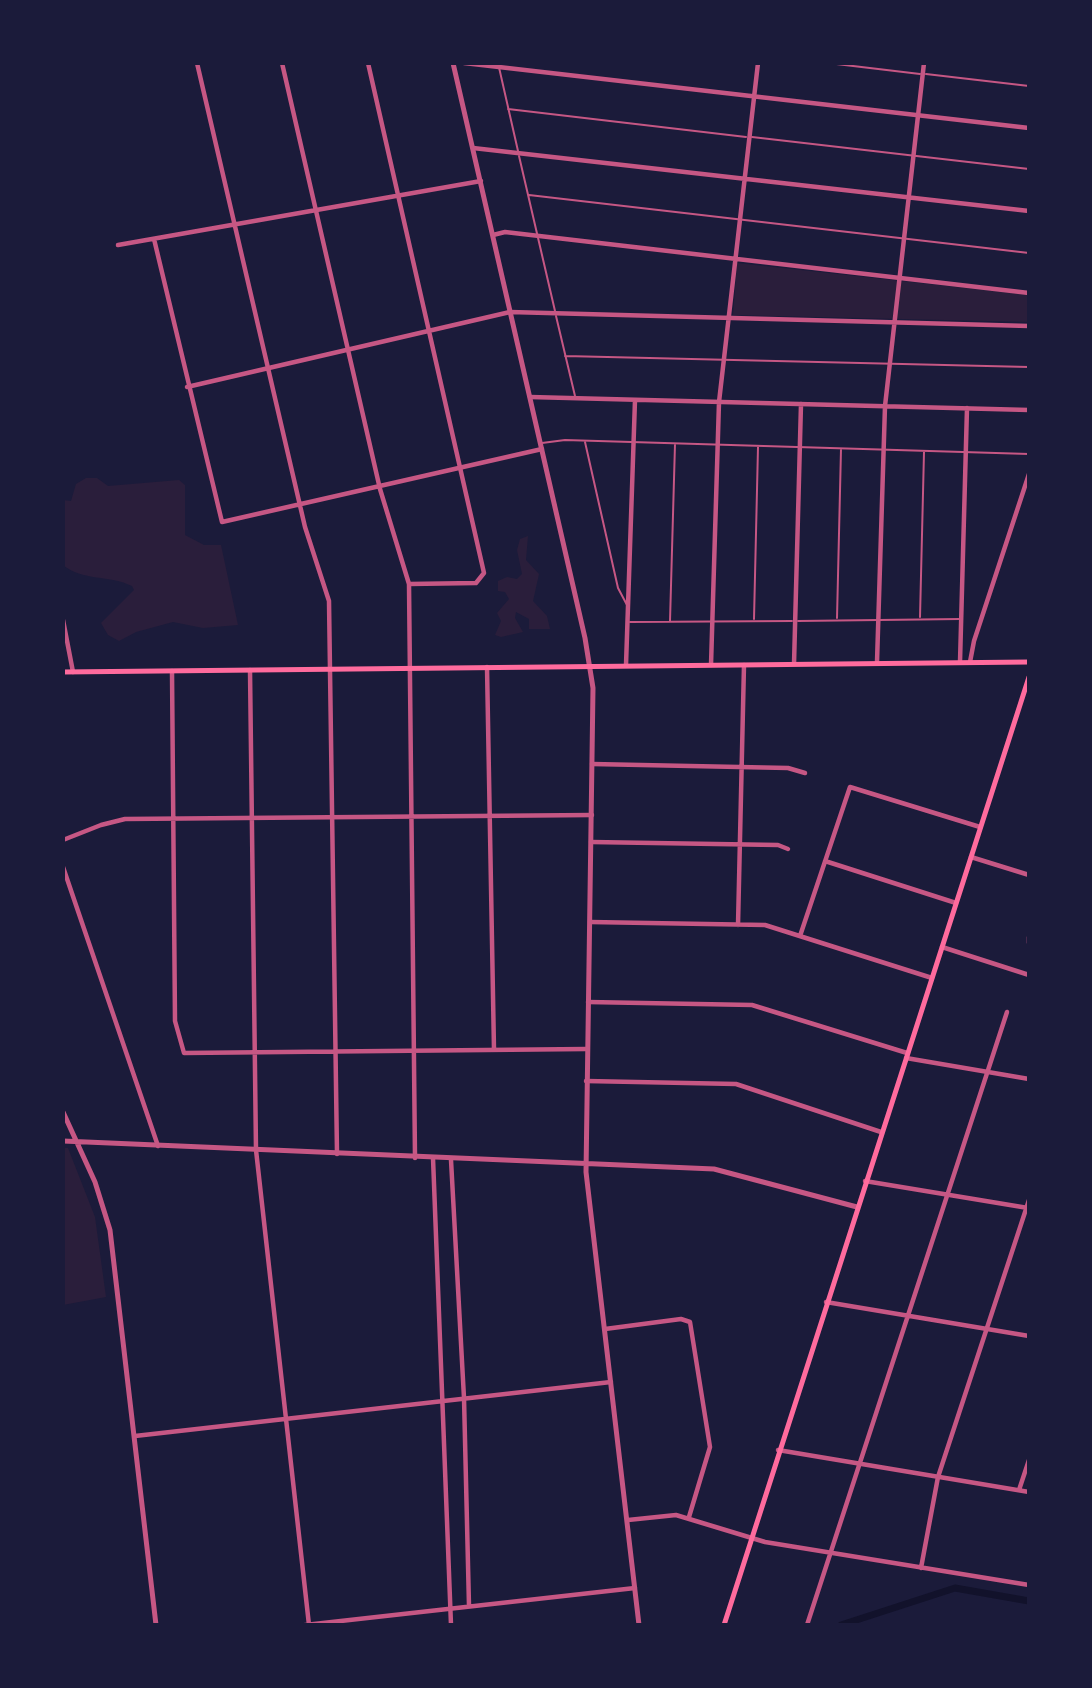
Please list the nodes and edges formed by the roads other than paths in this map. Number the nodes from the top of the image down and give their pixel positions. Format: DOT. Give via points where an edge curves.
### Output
graph roads {
  1 [pos="197,63"];
  2 [pos="282,63"];
  3 [pos="368,63"];
  4 [pos="453,63"];
  5 [pos="464,63"];
  6 [pos="758,63"];
  7 [pos="828,63"];
  8 [pos="925,63"];
  9 [pos="499,65"];
  10 [pos="923,74"];
  11 [pos="1029,86"];
  12 [pos="754,96"];
  13 [pos="508,109"];
  14 [pos="919,116"];
  15 [pos="1029,128"];
  16 [pos="751,137"];
  17 [pos="473,148"];
  18 [pos="518,152"];
  19 [pos="914,156"];
  20 [pos="1029,169"];
  21 [pos="746,179"];
  22 [pos="481,181"];
  23 [pos="529,195"];
  24 [pos="399,196"];
  25 [pos="909,197"];
  26 [pos="317,211"];
  27 [pos="1029,211"];
  28 [pos="741,219"];
  29 [pos="234,225"];
  30 [pos="493,235"];
  31 [pos="538,236"];
  32 [pos="904,238"];
  33 [pos="154,239"];
  34 [pos="118,245"];
  35 [pos="1029,253"];
  36 [pos="736,259"];
  37 [pos="900,278"];
  38 [pos="1029,292"];
  39 [pos="510,312"];
  40 [pos="555,313"];
  41 [pos="729,318"];
  42 [pos="895,322"];
  43 [pos="1029,326"];
  44 [pos="429,331"];
  45 [pos="349,349"];
  46 [pos="565,356"];
  47 [pos="724,359"];
  48 [pos="890,363"];
  49 [pos="1029,367"];
  50 [pos="269,368"];
  51 [pos="187,387"];
  52 [pos="530,397"];
  53 [pos="575,398"];
  54 [pos="635,400"];
  55 [pos="719,402"];
  56 [pos="801,404"];
  57 [pos="885,406"];
  58 [pos="967,408"];
  59 [pos="1029,410"];
  60 [pos="585,441"];
  61 [pos="633,442"];
  62 [pos="675,443"];
  63 [pos="716,444"];
  64 [pos="541,446"];
  65 [pos="758,446"];
  66 [pos="800,447"];
  67 [pos="841,448"];
  68 [pos="883,449"];
  69 [pos="924,450"];
  70 [pos="967,452"];
  71 [pos="1029,454"];
  72 [pos="461,469"];
  73 [pos="1029,474"];
  74 [pos="380,489"];
  75 [pos="300,506"];
  76 [pos="409,584"];
  77 [pos="628,607"];
  78 [pos="920,618"];
  79 [pos="878,619"];
  80 [pos="961,619"];
  81 [pos="63,620"];
  82 [pos="754,620"];
  83 [pos="837,620"];
  84 [pos="712,621"];
  85 [pos="795,621"];
  86 [pos="628,622"];
  87 [pos="670,622"];
  88 [pos="961,628"];
  89 [pos="976,635"];
  90 [pos="877,662"];
  91 [pos="960,662"];
  92 [pos="970,662"];
  93 [pos="1029,662"];
  94 [pos="794,664"];
  95 [pos="590,665"];
  96 [pos="626,665"];
  97 [pos="711,665"];
  98 [pos="744,665"];
  99 [pos="487,667"];
  100 [pos="409,668"];
  101 [pos="330,669"];
  102 [pos="250,670"];
  103 [pos="172,671"];
  104 [pos="63,672"];
  105 [pos="73,672"];
  106 [pos="1029,677"];
  107 [pos="592,764"];
  108 [pos="742,767"];
  109 [pos="805,773"];
  110 [pos="592,815"];
  111 [pos="491,816"];
  112 [pos="331,817"];
  113 [pos="411,817"];
  114 [pos="174,818"];
  115 [pos="253,818"];
  116 [pos="980,827"];
  117 [pos="63,840"];
  118 [pos="591,842"];
  119 [pos="740,845"];
  120 [pos="788,849"];
  121 [pos="971,857"];
  122 [pos="825,861"];
  123 [pos="63,867"];
  124 [pos="1029,875"];
  125 [pos="956,903"];
  126 [pos="590,922"];
  127 [pos="738,925"];
  128 [pos="800,936"];
  129 [pos="1029,937"];
  130 [pos="1029,943"];
  131 [pos="942,947"];
  132 [pos="1029,975"];
  133 [pos="932,978"];
  134 [pos="587,1002"];
  135 [pos="1007,1012"];
  136 [pos="494,1049"];
  137 [pos="586,1049"];
  138 [pos="335,1051"];
  139 [pos="254,1052"];
  140 [pos="414,1052"];
  141 [pos="906,1055"];
  142 [pos="988,1072"];
  143 [pos="1029,1079"];
  144 [pos="586,1081"];
  145 [pos="63,1112"];
  146 [pos="881,1132"];
  147 [pos="63,1141"];
  148 [pos="74,1142"];
  149 [pos="158,1146"];
  150 [pos="256,1150"];
  151 [pos="337,1154"];
  152 [pos="415,1157"];
  153 [pos="433,1158"];
  154 [pos="451,1160"];
  155 [pos="586,1165"];
  156 [pos="865,1181"];
  157 [pos="948,1195"];
  158 [pos="1029,1200"];
  159 [pos="857,1207"];
  160 [pos="1028,1208"];
  161 [pos="826,1302"];
  162 [pos="908,1316"];
  163 [pos="605,1329"];
  164 [pos="987,1329"];
  165 [pos="1029,1336"];
  166 [pos="611,1382"];
  167 [pos="464,1398"];
  168 [pos="442,1401"];
  169 [pos="285,1419"];
  170 [pos="135,1436"];
  171 [pos="778,1450"];
  172 [pos="1029,1460"];
  173 [pos="860,1464"];
  174 [pos="938,1477"];
  175 [pos="1019,1490"];
  176 [pos="1029,1492"];
  177 [pos="689,1517"];
  178 [pos="628,1520"];
  179 [pos="752,1539"];
  180 [pos="831,1553"];
  181 [pos="922,1568"];
  182 [pos="1029,1585"];
  183 [pos="635,1588"];
  184 [pos="469,1606"];
  185 [pos="450,1609"];
  186 [pos="156,1625"];
  187 [pos="308,1625"];
  188 [pos="451,1625"];
  189 [pos="639,1625"];
  190 [pos="724,1625"];
  191 [pos="807,1625"];
  1 -- 29 [label="street"];
  2 -- 26 [label="street"];
  3 -- 24 [label="street"];
  4 -- 17 [label="street"];
  5 -- 9 [label="street"];
  6 -- 12 [label="street"];
  7 -- 10 [label="lane"];
  8 -- 10 [label="street"];
  9 -- 12 [label="street"];
  9 -- 13 [label="lane"];
  10 -- 11 [label="lane"];
  10 -- 14 [label="street"];
  12 -- 14 [label="street"];
  12 -- 16 [label="street"];
  13 -- 16 [label="lane"];
  13 -- 18 [label="lane"];
  14 -- 15 [label="street"];
  14 -- 19 [label="street"];
  16 -- 19 [label="lane"];
  16 -- 21 [label="street"];
  17 -- 18 [label="street"];
  17 -- 22 [label="street"];
  18 -- 21 [label="street"];
  18 -- 23 [label="lane"];
  19 -- 20 [label="lane"];
  19 -- 25 [label="street"];
  21 -- 25 [label="street"];
  21 -- 28 [label="street"];
  22 -- 24 [label="street"];
  22 -- 30 [label="street"];
  23 -- 28 [label="lane"];
  23 -- 31 [label="lane"];
  24 -- 26 [label="street"];
  24 -- 44 [label="street"];
  25 -- 27 [label="street"];
  25 -- 32 [label="street"];
  26 -- 29 [label="street"];
  26 -- 45 [label="street"];
  28 -- 32 [label="lane"];
  28 -- 36 [label="street"];
  29 -- 33 [label="street"];
  29 -- 50 [label="street"];
  30 -- 31 [label="street"];
  30 -- 39 [label="street"];
  31 -- 36 [label="street"];
  31 -- 40 [label="lane"];
  32 -- 35 [label="lane"];
  32 -- 37 [label="street"];
  33 -- 34 [label="street"];
  33 -- 51 [label="street"];
  36 -- 37 [label="street"];
  36 -- 41 [label="street"];
  37 -- 38 [label="street"];
  37 -- 42 [label="street"];
  39 -- 40 [label="street"];
  39 -- 44 [label="street"];
  39 -- 52 [label="street"];
  40 -- 41 [label="street"];
  40 -- 46 [label="lane"];
  41 -- 42 [label="street"];
  41 -- 47 [label="street"];
  42 -- 43 [label="street"];
  42 -- 48 [label="street"];
  44 -- 45 [label="street"];
  44 -- 72 [label="street"];
  45 -- 50 [label="street"];
  45 -- 74 [label="street"];
  46 -- 47 [label="lane"];
  46 -- 53 [label="lane"];
  47 -- 48 [label="lane"];
  47 -- 55 [label="street"];
  48 -- 49 [label="lane"];
  48 -- 57 [label="street"];
  50 -- 51 [label="street"];
  50 -- 75 [label="street"];
  51 -- 75 [label="street" via="222,522"];
  52 -- 53 [label="street"];
  52 -- 64 [label="street"];
  53 -- 54 [label="street"];
  54 -- 55 [label="street"];
  54 -- 61 [label="street"];
  55 -- 56 [label="street"];
  55 -- 63 [label="street"];
  56 -- 57 [label="street"];
  56 -- 66 [label="street"];
  57 -- 58 [label="street"];
  57 -- 68 [label="street"];
  58 -- 59 [label="street"];
  58 -- 70 [label="street"];
  60 -- 61 [label="lane"];
  60 -- 64 [label="lane" via="551,440"];
  60 -- 77 [label="lane" via="618,587"];
  61 -- 62 [label="lane"];
  61 -- 77 [label="street"];
  62 -- 63 [label="lane"];
  62 -- 87 [label="lane"];
  63 -- 65 [label="lane"];
  63 -- 84 [label="street"];
  64 -- 72 [label="street"];
  64 -- 95 [label="street"];
  65 -- 66 [label="lane"];
  65 -- 82 [label="lane"];
  66 -- 67 [label="lane"];
  66 -- 85 [label="street"];
  67 -- 68 [label="lane"];
  67 -- 83 [label="lane"];
  68 -- 69 [label="lane"];
  68 -- 79 [label="street"];
  69 -- 70 [label="lane"];
  69 -- 78 [label="lane"];
  70 -- 71 [label="lane"];
  70 -- 80 [label="street"];
  72 -- 74 [label="street"];
  72 -- 76 [label="street" via="482,579 476,583"];
  73 -- 89 [label="street"];
  74 -- 75 [label="street"];
  74 -- 76 [label="street"];
  75 -- 101 [label="street" via="329,601"];
  76 -- 100 [label="street"];
  77 -- 86 [label="street"];
  78 -- 79 [label="lane"];
  78 -- 80 [label="lane"];
  79 -- 83 [label="lane"];
  79 -- 90 [label="street"];
  80 -- 88 [label="street"];
  81 -- 105 [label="street"];
  82 -- 84 [label="lane"];
  82 -- 85 [label="lane"];
  83 -- 85 [label="lane"];
  84 -- 87 [label="lane"];
  84 -- 97 [label="street"];
  85 -- 94 [label="street"];
  86 -- 87 [label="lane"];
  86 -- 96 [label="street"];
  88 -- 89 [label="street"];
  88 -- 91 [label="street"];
  89 -- 92 [label="street"];
  90 -- 91 [label="main road"];
  90 -- 94 [label="main road"];
  91 -- 92 [label="main road"];
  92 -- 93 [label="main road"];
  94 -- 98 [label="main road"];
  95 -- 96 [label="main road"];
  95 -- 99 [label="main road"];
  95 -- 107 [label="street"];
  96 -- 97 [label="main road"];
  97 -- 98 [label="main road"];
  98 -- 108 [label="street"];
  99 -- 100 [label="main road"];
  99 -- 111 [label="street"];
  100 -- 101 [label="main road"];
  100 -- 113 [label="street"];
  101 -- 102 [label="main road"];
  101 -- 112 [label="street"];
  102 -- 103 [label="main road"];
  102 -- 115 [label="street"];
  103 -- 105 [label="main road"];
  103 -- 114 [label="street"];
  104 -- 105 [label="main road"];
  106 -- 116 [label="main road"];
  107 -- 108 [label="street"];
  107 -- 110 [label="street"];
  108 -- 109 [label="street"];
  108 -- 119 [label="street"];
  110 -- 111 [label="street"];
  110 -- 118 [label="street"];
  111 -- 113 [label="street"];
  111 -- 136 [label="street"];
  112 -- 113 [label="street"];
  112 -- 115 [label="street"];
  112 -- 138 [label="street"];
  113 -- 140 [label="street"];
  114 -- 115 [label="street"];
  114 -- 117 [label="street" via="112,821"];
  114 -- 139 [label="street" via="175,1021 184,1053"];
  115 -- 139 [label="street"];
  116 -- 121 [label="main road"];
  116 -- 122 [label="street" via="850,787"];
  118 -- 119 [label="street"];
  118 -- 126 [label="street"];
  119 -- 120 [label="street"];
  119 -- 127 [label="street"];
  121 -- 124 [label="street"];
  121 -- 125 [label="main road"];
  122 -- 125 [label="street"];
  122 -- 128 [label="street"];
  123 -- 149 [label="street"];
  125 -- 131 [label="main road"];
  126 -- 127 [label="street"];
  126 -- 134 [label="street"];
  127 -- 128 [label="street" via="765,925"];
  128 -- 133 [label="street"];
  129 -- 130 [label="street"];
  131 -- 132 [label="street"];
  131 -- 133 [label="main road"];
  133 -- 141 [label="main road"];
  134 -- 137 [label="street"];
  134 -- 141 [label="street" via="752,1005"];
  135 -- 142 [label="street"];
  136 -- 137 [label="street"];
  136 -- 140 [label="street"];
  137 -- 144 [label="street"];
  138 -- 139 [label="street"];
  138 -- 140 [label="street"];
  138 -- 151 [label="street"];
  139 -- 150 [label="street"];
  140 -- 152 [label="street"];
  141 -- 142 [label="street"];
  141 -- 146 [label="main road"];
  142 -- 143 [label="street"];
  142 -- 157 [label="street"];
  144 -- 146 [label="street" via="736,1084"];
  144 -- 155 [label="street"];
  145 -- 148 [label="street"];
  146 -- 156 [label="main road"];
  147 -- 148 [label="street"];
  148 -- 149 [label="street"];
  148 -- 170 [label="street" via="95,1182 110,1230"];
  149 -- 150 [label="street"];
  150 -- 151 [label="street"];
  150 -- 169 [label="street"];
  151 -- 152 [label="street"];
  152 -- 153 [label="street"];
  153 -- 154 [label="street"];
  153 -- 168 [label="street"];
  154 -- 155 [label="street"];
  154 -- 167 [label="street"];
  155 -- 159 [label="street" via="714,1170"];
  155 -- 163 [label="street"];
  156 -- 157 [label="street"];
  156 -- 159 [label="main road"];
  157 -- 160 [label="street"];
  157 -- 162 [label="street"];
  158 -- 160 [label="street"];
  159 -- 161 [label="main road"];
  160 -- 164 [label="street"];
  161 -- 162 [label="street"];
  161 -- 171 [label="main road"];
  162 -- 164 [label="street"];
  162 -- 173 [label="street"];
  163 -- 166 [label="street"];
  163 -- 177 [label="street" via="687,1320 692,1326 710,1447"];
  164 -- 165 [label="street"];
  164 -- 174 [label="street"];
  166 -- 167 [label="street"];
  166 -- 178 [label="street"];
  167 -- 168 [label="street"];
  167 -- 184 [label="street"];
  168 -- 169 [label="street"];
  168 -- 185 [label="street"];
  169 -- 170 [label="street"];
  169 -- 187 [label="street"];
  170 -- 186 [label="street"];
  171 -- 173 [label="street"];
  171 -- 179 [label="main road"];
  172 -- 175 [label="street"];
  173 -- 174 [label="street"];
  173 -- 180 [label="street"];
  174 -- 175 [label="street"];
  174 -- 181 [label="street"];
  175 -- 176 [label="street"];
  177 -- 178 [label="street"];
  177 -- 179 [label="street"];
  178 -- 183 [label="street"];
  179 -- 180 [label="street"];
  179 -- 190 [label="main road"];
  180 -- 181 [label="street"];
  180 -- 191 [label="street"];
  181 -- 182 [label="street"];
  183 -- 184 [label="street"];
  183 -- 189 [label="street"];
  184 -- 185 [label="street"];
  185 -- 187 [label="street"];
  185 -- 188 [label="street"];
}
